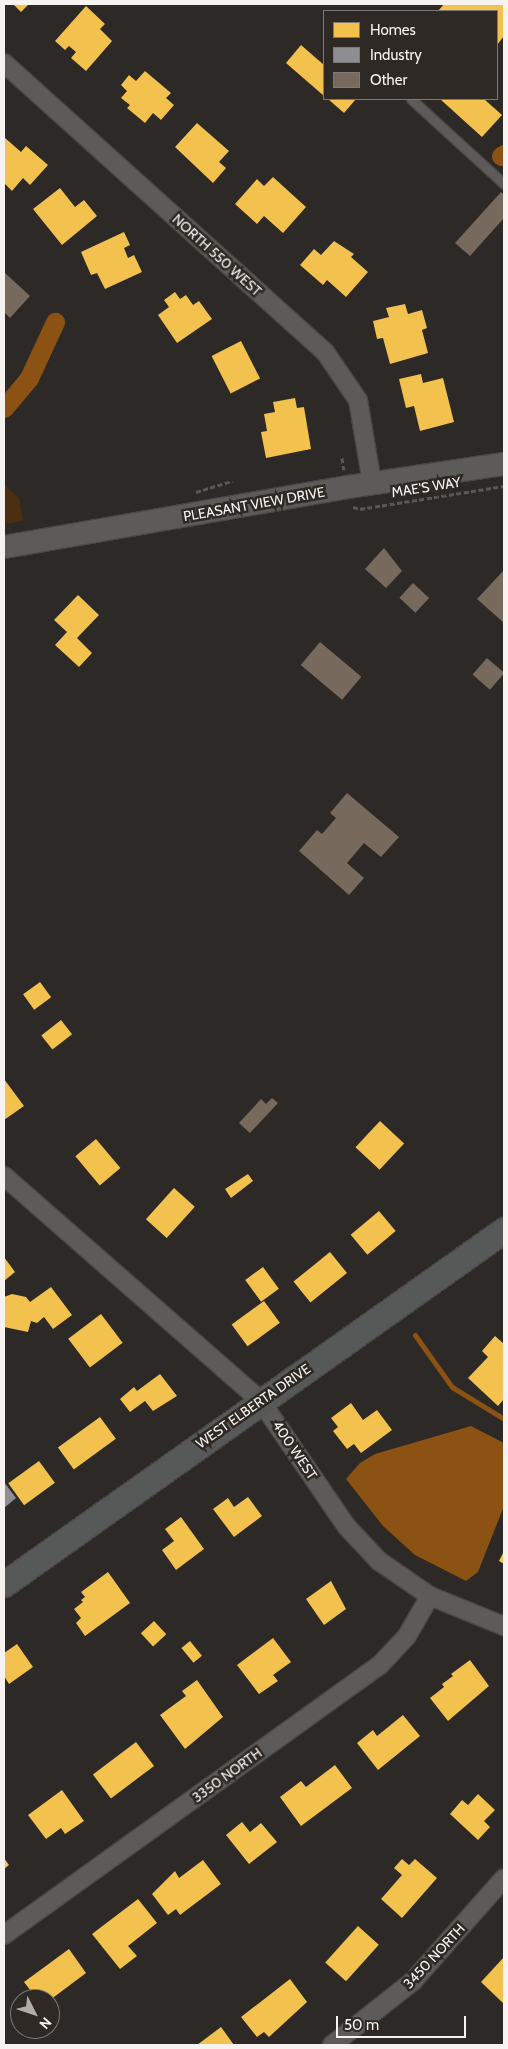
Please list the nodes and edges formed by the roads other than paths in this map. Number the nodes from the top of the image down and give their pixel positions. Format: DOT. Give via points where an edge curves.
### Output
graph roads {
  1 [pos="4,63"];
  2 [pos="412,100"];
  3 [pos="504,184"];
  4 [pos="504,464"];
  5 [pos="372,483"];
  6 [pos="4,547"];
  7 [pos="4,1176"];
  8 [pos="504,1230"];
  9 [pos="260,1400"];
  10 [pos="4,1584"];
  11 [pos="430,1596"];
  12 [pos="504,1626"];
  13 [pos="504,1878"];
  14 [pos="4,1935"];
  15 [pos="332,2045"];
  1 -- 5 [label="street, NORTH 550 WEST" via="325,352 358,400"];
  2 -- 3 [label="lane"];
  4 -- 5 [label="street, PLEASANT VIEW DRIVE"];
  5 -- 6 [label="street, PLEASANT VIEW DRIVE"];
  7 -- 9 [label="street, 400 WEST"];
  8 -- 9 [label="main road, WEST ELBERTA DRIVE"];
  9 -- 10 [label="main road, WEST ELBERTA DRIVE"];
  9 -- 11 [label="street, 400 WEST" via="347,1527 379,1561"];
  11 -- 12 [label="street, 400 WEST"];
  11 -- 14 [label="street, 3350 NORTH" via="407,1636 379,1666"];
  13 -- 15 [label="street, 3450 NORTH" via="413,1982"];
}
